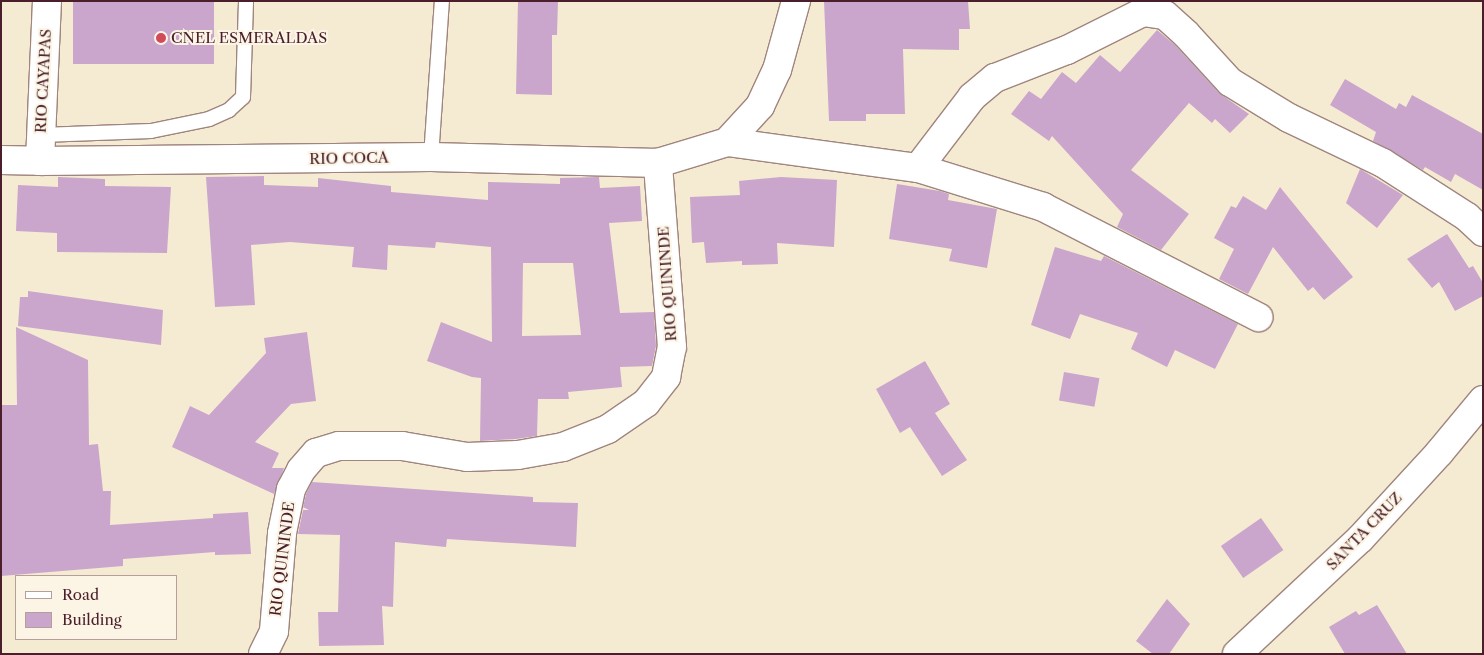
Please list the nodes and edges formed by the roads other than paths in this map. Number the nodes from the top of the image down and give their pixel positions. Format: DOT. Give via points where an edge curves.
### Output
graph roads {
  1 [pos="47,1"];
  2 [pos="246,1"];
  3 [pos="442,1"];
  4 [pos="796,1"];
  5 [pos="727,142"];
  6 [pos="40,148"];
  7 [pos="431,156"];
  8 [pos="1,160"];
  9 [pos="658,163"];
  10 [pos="918,168"];
  11 [pos="1483,232"];
  12 [pos="1258,317"];
  13 [pos="1483,400"];
  14 [pos="263,654"];
  15 [pos="1237,654"];
  1 -- 6 [label="street, RIO CAYAPAS"];
  2 -- 6 [label="lane" via="243,97 229,110 209,119 151,131"];
  3 -- 7 [label="lane"];
  4 -- 5 [label="street" via="777,70 767,92 760,106"];
  5 -- 9 [label="street"];
  5 -- 10 [label="street"];
  6 -- 7 [label="street, RIO COCA"];
  6 -- 8 [label="street, RIO COCA"];
  7 -- 9 [label="street, RIO COCA"];
  9 -- 14 [label="street, RIO QUININDE" via="672,347 666,377 646,403 608,428 563,446 518,455 467,457 402,446 339,446 316,453 301,470 291,489 282,533 274,631"];
  10 -- 11 [label="street" via="972,97 995,78 1067,50 1143,12 1165,15 1230,82 1289,118 1383,163 1467,217"];
  10 -- 12 [label="street" via="1042,207"];
  13 -- 15 [label="street, SANTA CRUZ" via="1360,539"];
}
